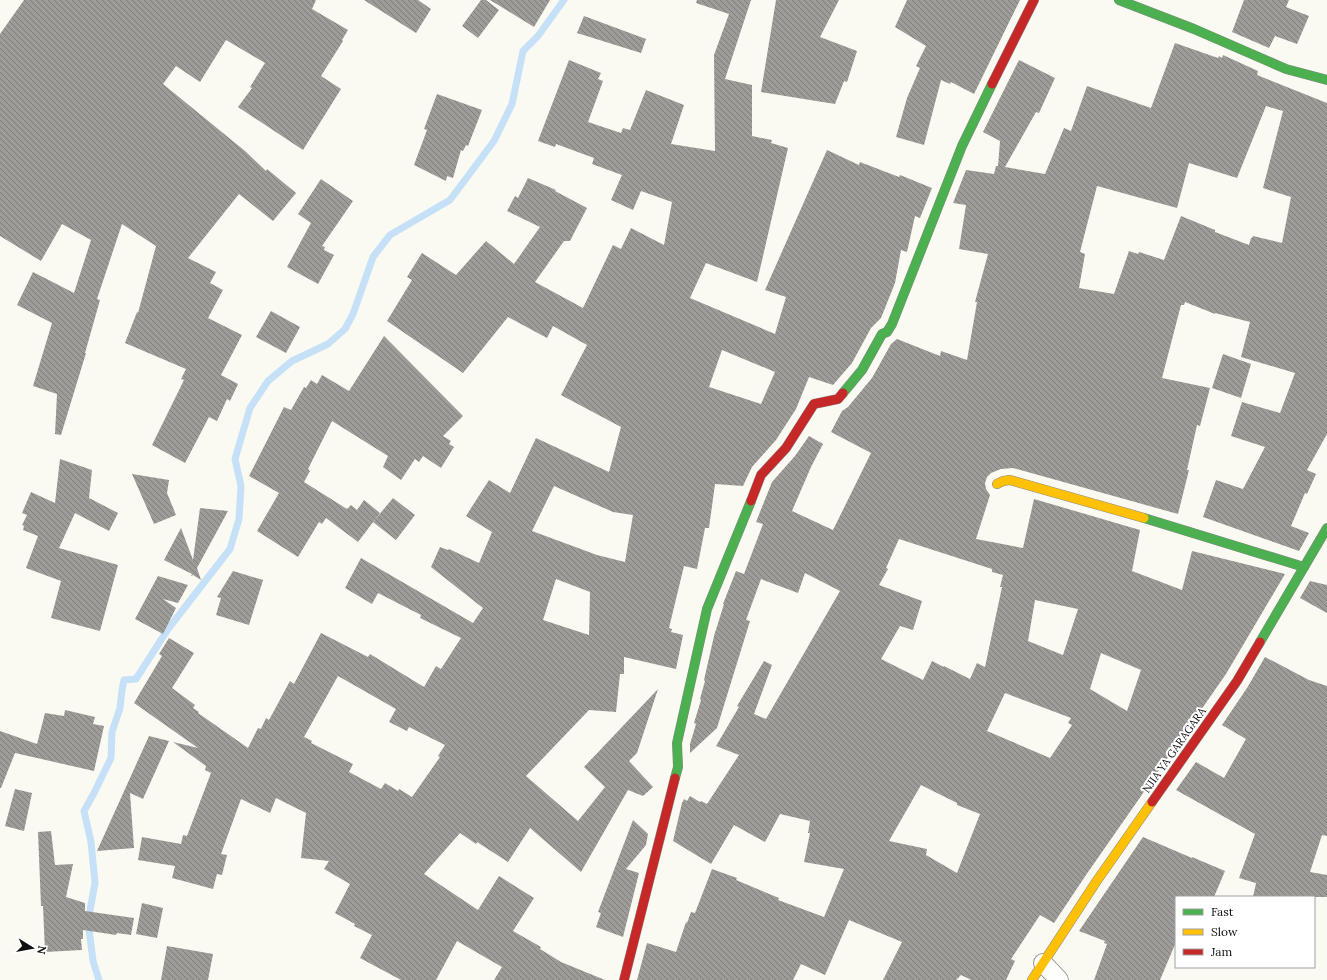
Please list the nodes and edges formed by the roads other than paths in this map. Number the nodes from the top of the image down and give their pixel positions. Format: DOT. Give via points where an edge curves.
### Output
graph roads {
  1 [pos="1034,0"];
  2 [pos="1119,0"];
  3 [pos="1327,80"];
  4 [pos="997,484"];
  5 [pos="1327,528"];
  6 [pos="1304,567"];
  7 [pos="1044,963"];
  8 [pos="624,980"];
  9 [pos="1032,980"];
  10 [pos="1060,980"];
  1 -- 8 [label="street" via="962,146 892,324 887,332 882,334 862,370 838,399 814,404 786,448 761,475 707,609 678,743 678,767"];
  2 -- 3 [label="street" via="1286,69"];
  4 -- 6 [label="street" via="1003,480 1010,480"];
  5 -- 6 [label="street, NJIA YA GARAGARA"];
  6 -- 7 [label="street, NJIA YA GARAGARA" via="1237,681 1096,882"];
  7 -- 9 [label="street, NJIA YA GARAGARA"];
  7 -- 10 [label="street"];
}
